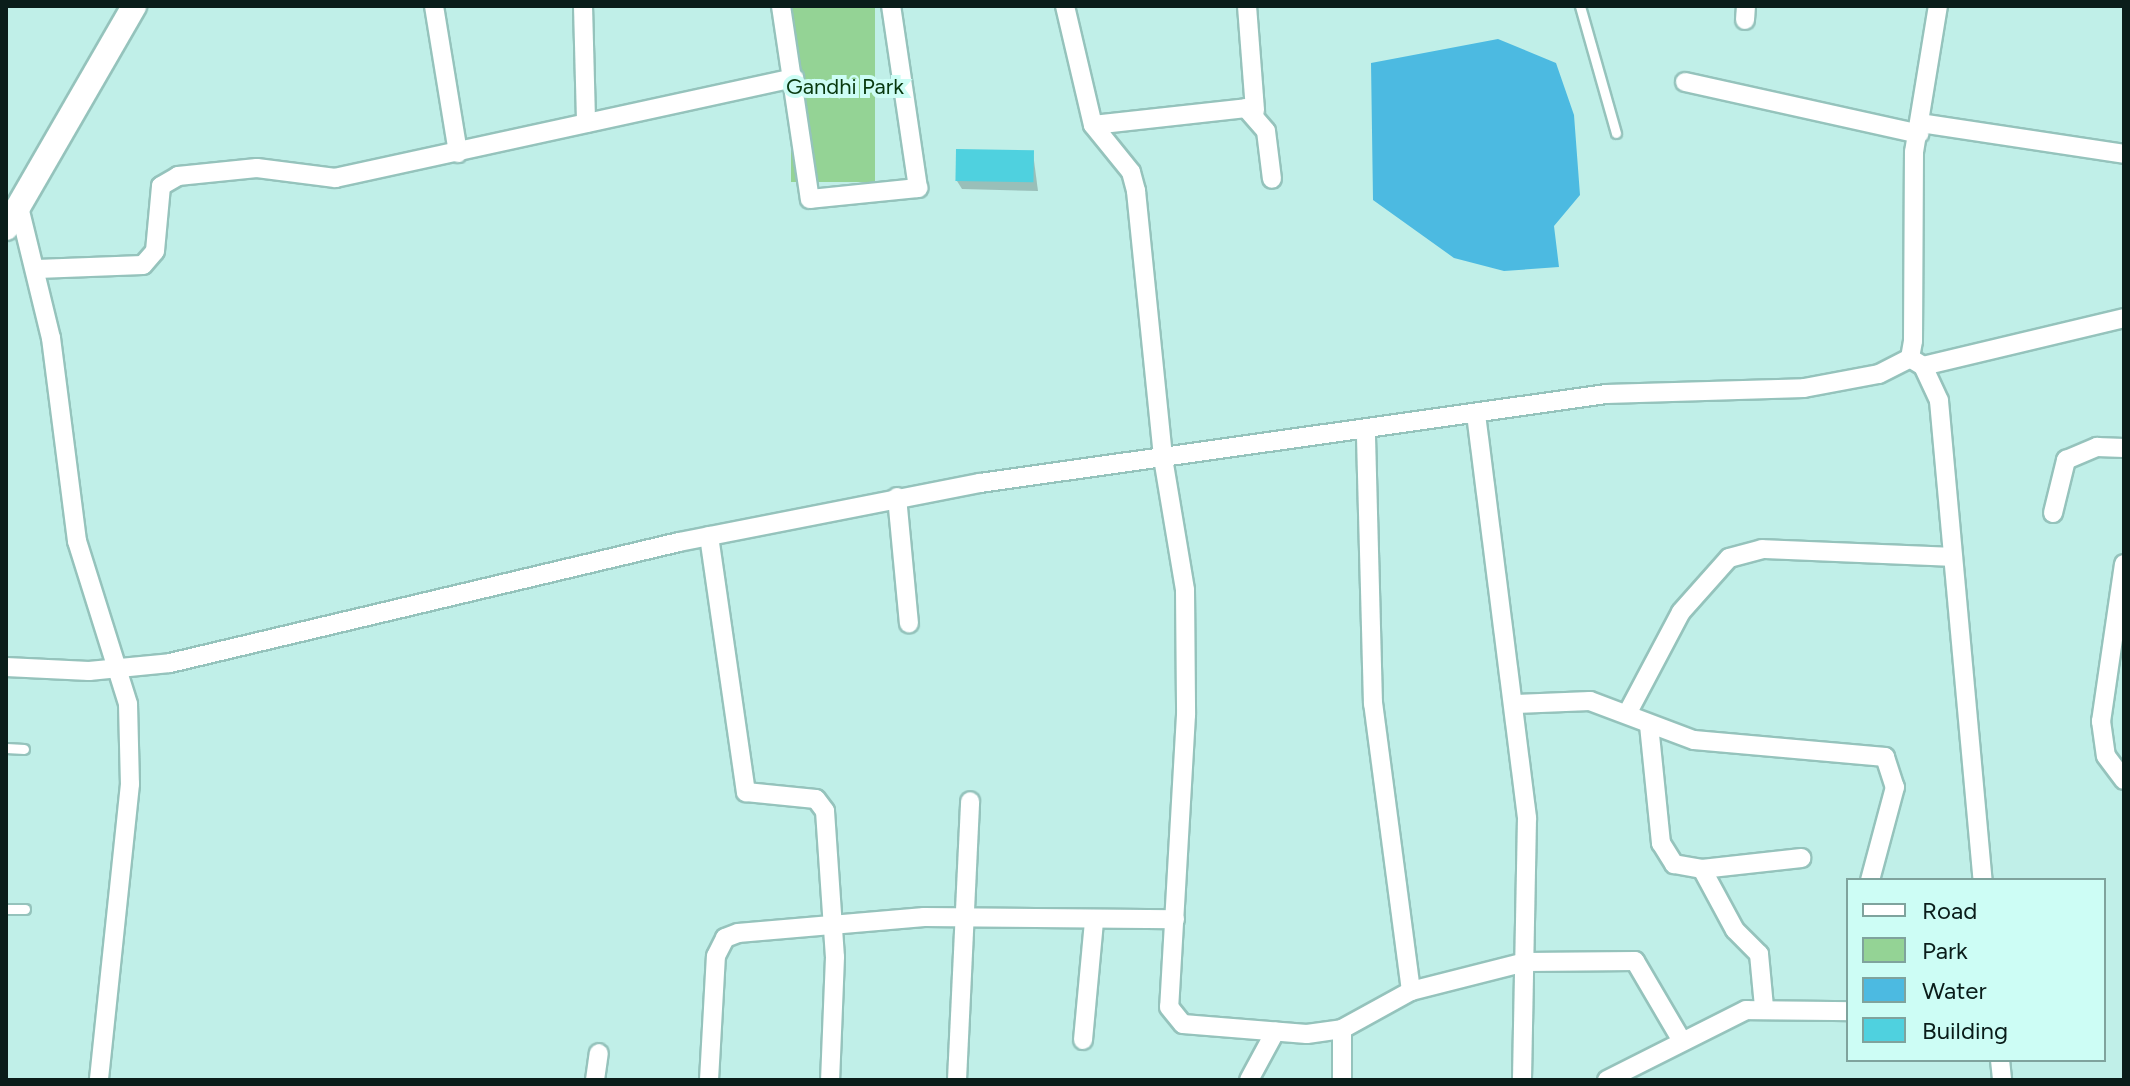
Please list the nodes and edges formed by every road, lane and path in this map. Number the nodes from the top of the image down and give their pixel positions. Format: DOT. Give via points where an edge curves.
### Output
graph roads {
  1 [pos="134,6"];
  2 [pos="434,6"];
  3 [pos="583,6"];
  4 [pos="781,6"];
  5 [pos="891,6"];
  6 [pos="1065,6"];
  7 [pos="1247,6"];
  8 [pos="1580,6"];
  9 [pos="1938,6"];
  10 [pos="794,78"];
  11 [pos="1685,82"];
  12 [pos="1255,111"];
  13 [pos="586,123"];
  14 [pos="1093,125"];
  15 [pos="1919,128"];
  16 [pos="1616,133"];
  17 [pos="458,153"];
  18 [pos="2124,153"];
  19 [pos="1272,179"];
  20 [pos="19,207"];
  21 [pos="6,228"];
  22 [pos="37,269"];
  23 [pos="2124,318"];
  24 [pos="1916,362"];
  25 [pos="1476,414"];
  26 [pos="1366,430"];
  27 [pos="2124,448"];
  28 [pos="1163,458"];
  29 [pos="897,497"];
  30 [pos="2053,513"];
  31 [pos="709,536"];
  32 [pos="1952,557"];
  33 [pos="2124,564"];
  34 [pos="909,623"];
  35 [pos="2118,631"];
  36 [pos="6,667"];
  37 [pos="120,668"];
  38 [pos="1516,704"];
  39 [pos="1627,714"];
  40 [pos="1649,725"];
  41 [pos="6,748"];
  42 [pos="24,749"];
  43 [pos="2124,780"];
  44 [pos="970,801"];
  45 [pos="1801,858"];
  46 [pos="1702,869"];
  47 [pos="1871,878"];
  48 [pos="1983,878"];
  49 [pos="6,909"];
  50 [pos="25,909"];
  51 [pos="960,916"];
  52 [pos="1175,919"];
  53 [pos="833,922"];
  54 [pos="1094,922"];
  55 [pos="1526,962"];
  56 [pos="1411,991"];
  57 [pos="1764,1007"];
  58 [pos="1846,1011"];
  59 [pos="1342,1029"];
  60 [pos="1275,1032"];
  61 [pos="1083,1040"];
  62 [pos="1682,1041"];
  63 [pos="599,1053"];
  64 [pos="99,1080"];
  65 [pos="595,1080"];
  66 [pos="709,1080"];
  67 [pos="830,1080"];
  68 [pos="957,1080"];
  69 [pos="1249,1080"];
  70 [pos="1342,1080"];
  71 [pos="1522,1080"];
  72 [pos="1607,1080"];
  1 -- 20 [label="main road"];
  2 -- 17 [label="street"];
  3 -- 13 [label="street"];
  4 -- 10 [label="street"];
  5 -- 10 [label="street" via="918,188 810,199"];
  6 -- 14 [label="street"];
  7 -- 12 [label="street"];
  8 -- 16 [label="lane"];
  9 -- 15 [label="street"];
  10 -- 13 [label="street"];
  11 -- 15 [label="street"];
  12 -- 14 [label="street"];
  12 -- 19 [label="street"];
  13 -- 17 [label="street"];
  14 -- 28 [label="street" via="1131,172 1136,191"];
  15 -- 18 [label="street"];
  15 -- 24 [label="street"];
  17 -- 22 [label="street" via="335,178 257,168 178,176 161,186 155,251 143,265"];
  20 -- 21 [label="main road"];
  20 -- 22 [label="street"];
  22 -- 37 [label="street" via="77,541"];
  23 -- 24 [label="street"];
  24 -- 25 [label="street" via="1804,388 1606,394"];
  24 -- 32 [label="street" via="1939,401"];
  25 -- 26 [label="street"];
  25 -- 38 [label="street"];
  26 -- 28 [label="street"];
  26 -- 56 [label="street" via="1373,704"];
  27 -- 30 [label="street" via="2097,447 2066,460"];
  28 -- 29 [label="street"];
  28 -- 52 [label="street" via="1188,646"];
  29 -- 31 [label="street"];
  29 -- 34 [label="street"];
  31 -- 37 [label="street" via="170,663"];
  31 -- 53 [label="street" via="746,792 822,803"];
  32 -- 39 [label="street" via="1762,549 1729,558 1681,612"];
  32 -- 48 [label="street"];
  33 -- 35 [label="street"];
  35 -- 43 [label="street" via="2102,740"];
  36 -- 37 [label="street"];
  37 -- 64 [label="street" via="130,784"];
  38 -- 39 [label="street" via="1590,701"];
  38 -- 55 [label="street" via="1527,818"];
  39 -- 40 [label="street"];
  40 -- 46 [label="street" via="1661,843 1674,864"];
  40 -- 47 [label="street" via="1694,740 1885,757 1895,787"];
  41 -- 42 [label="lane"];
  44 -- 51 [label="street" via="969,879"];
  45 -- 46 [label="street"];
  46 -- 57 [label="street" via="1735,930 1759,954"];
  49 -- 50 [label="lane"];
  51 -- 53 [label="street"];
  51 -- 54 [label="street"];
  51 -- 68 [label="street"];
  52 -- 54 [label="street"];
  52 -- 60 [label="street" via="1172,1018"];
  53 -- 66 [label="street" via="738,933 718,945"];
  53 -- 67 [label="street"];
  54 -- 61 [label="street"];
  55 -- 56 [label="street"];
  55 -- 62 [label="street" via="1635,961"];
  55 -- 71 [label="street"];
  56 -- 59 [label="street"];
  57 -- 58 [label="street"];
  57 -- 62 [label="street" via="1727,1015"];
  59 -- 60 [label="street"];
  59 -- 70 [label="street"];
  60 -- 69 [label="street"];
  62 -- 72 [label="street"];
  63 -- 65 [label="street"];
}
